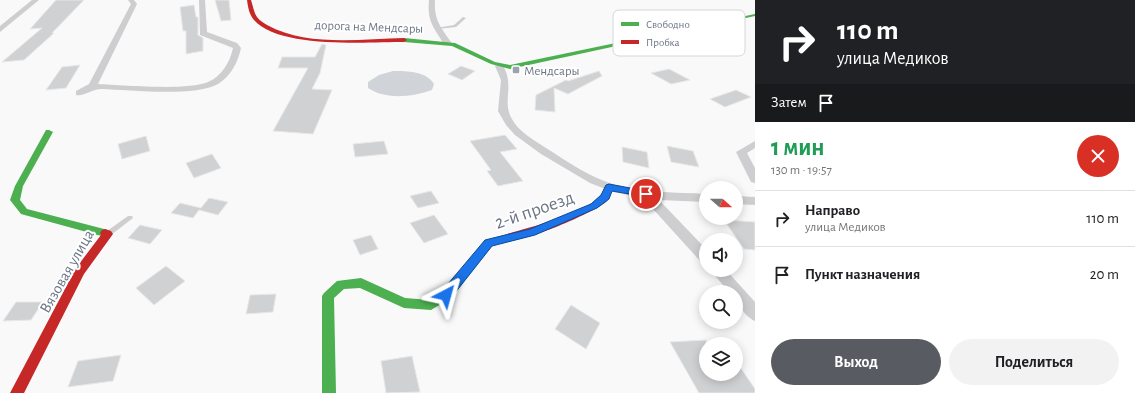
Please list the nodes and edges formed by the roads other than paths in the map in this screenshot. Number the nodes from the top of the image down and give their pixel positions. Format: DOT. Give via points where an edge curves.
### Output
graph roads {
  1 [pos="36,0"];
  2 [pos="131,0"];
  3 [pos="202,0"];
  4 [pos="249,0"];
  5 [pos="432,0"];
  6 [pos="755,15"];
  7 [pos="745,17"];
  8 [pos="464,18"];
  9 [pos="438,28"];
  10 [pos="0,30"];
  11 [pos="447,42"];
  12 [pos="613,45"];
  13 [pos="505,67"];
  14 [pos="92,86"];
  15 [pos="80,93"];
  16 [pos="49,132"];
  17 [pos="755,144"];
  18 [pos="755,179"];
  19 [pos="609,187"];
  20 [pos="646,194"];
  21 [pos="699,198"];
  22 [pos="743,200"];
  23 [pos="755,201"];
  24 [pos="130,218"];
  25 [pos="108,234"];
  26 [pos="699,251"];
  27 [pos="723,277"];
  28 [pos="755,314"];
  29 [pos="17,393"];
  30 [pos="329,393"];
  1 -- 10 [label="street"];
  2 -- 14 [label="street" via="134,4"];
  3 -- 14 [label="street" via="203,33 237,48 236,56 219,80 190,88"];
  4 -- 11 [label="street, дорога на Мендсары" via="258,21 272,29 292,35 346,40 409,39"];
  5 -- 9 [label="street" via="431,12"];
  6 -- 7 [label="street"];
  8 -- 9 [label="lane" via="455,26"];
  9 -- 11 [label="street"];
  11 -- 13 [label="street, дорога на Мендсары"];
  12 -- 13 [label="street"];
  13 -- 19 [label="street" via="506,86 502,110 510,124 522,136 569,167"];
  14 -- 15 [label="street"];
  16 -- 25 [label="street, Вязовая улица" via="19,186 15,200 24,212"];
  17 -- 18 [label="street" via="741,152"];
  19 -- 20 [label="street"];
  19 -- 30 [label="street, 2-й проезд" via="605,197 594,206 532,232 489,243 446,295 431,305 404,303 361,283 341,284 328,296"];
  20 -- 21 [label="street"];
  20 -- 26 [label="street"];
  22 -- 23 [label="street"];
  24 -- 25 [label="lane"];
  25 -- 29 [label="street, Вязовая улица" via="80,271"];
  27 -- 28 [label="street"];
}
